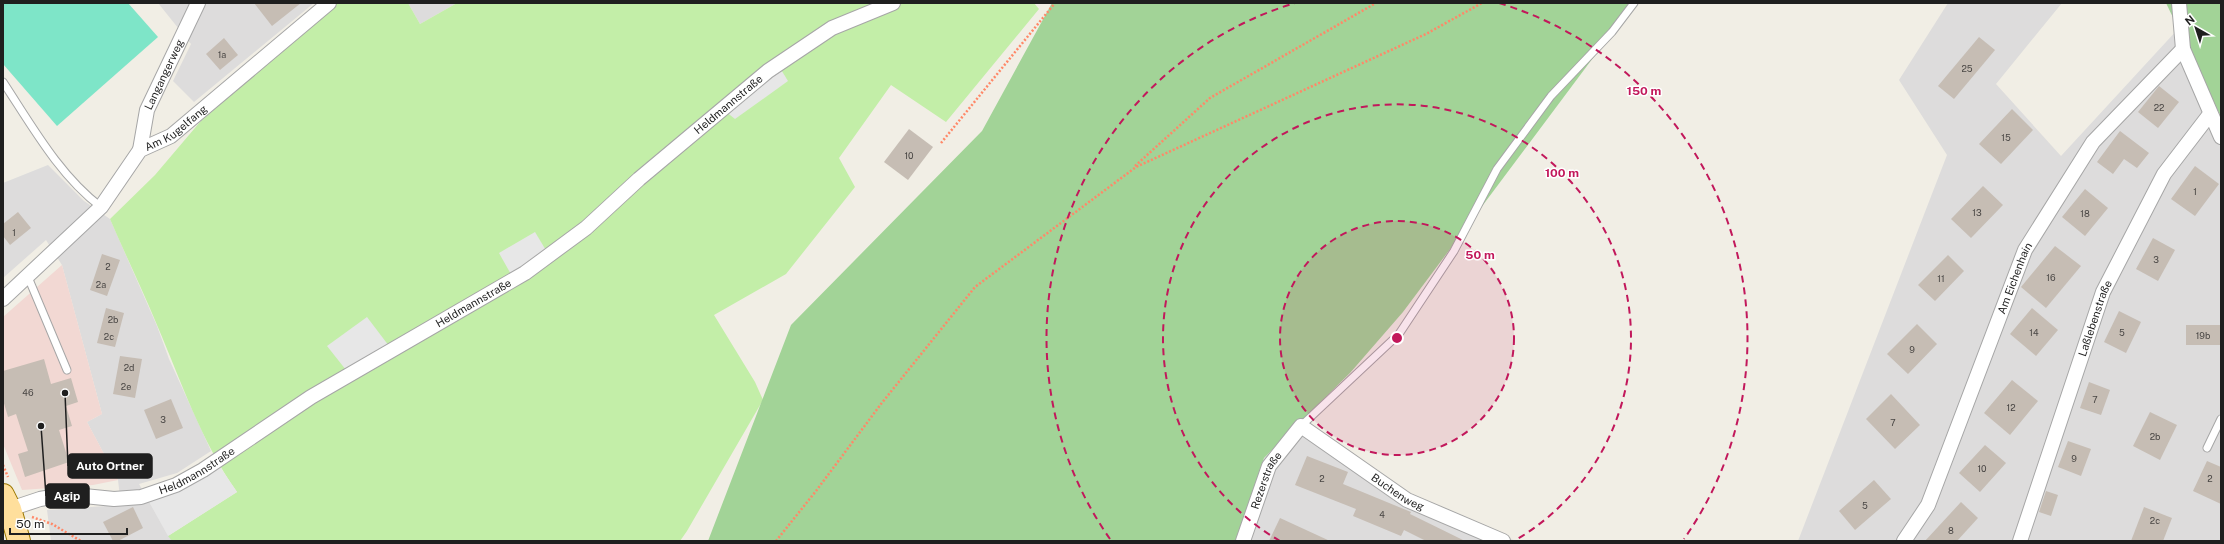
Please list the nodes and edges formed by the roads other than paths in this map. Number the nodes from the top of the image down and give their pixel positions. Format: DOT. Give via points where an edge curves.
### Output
graph roads {
  1 [pos="198,3"];
  2 [pos="329,3"];
  3 [pos="893,3"];
  4 [pos="1634,3"];
  5 [pos="2179,3"];
  6 [pos="2183,49"];
  7 [pos="3,82"];
  8 [pos="2210,114"];
  9 [pos="2221,137"];
  10 [pos="140,150"];
  11 [pos="101,207"];
  12 [pos="28,277"];
  13 [pos="3,298"];
  14 [pos="68,370"];
  15 [pos="2221,419"];
  16 [pos="1302,426"];
  17 [pos="2207,448"];
  18 [pos="10,508"];
  19 [pos="19,541"];
  20 [pos="1243,541"];
  21 [pos="1503,541"];
  22 [pos="1904,541"];
  23 [pos="2020,541"];
  1 -- 10 [label="street, Langangerweg" via="147,110"];
  2 -- 10 [label="street, Am Kugelfang" via="171,136"];
  3 -- 18 [label="street, Heldmannstraße" via="832,28 768,71 639,179 586,228 525,273 311,397 176,485 142,497 114,499 57,496"];
  4 -- 16 [label="lane" via="1612,32 1551,96 1497,169 1454,251 1399,334"];
  5 -- 6 [label="street"];
  6 -- 8 [label="street"];
  6 -- 22 [label="street, Am Eichenhain" via="2093,142 2025,250 1928,505"];
  7 -- 11 [label="lane" via="48,152 88,197"];
  8 -- 9 [label="street"];
  8 -- 23 [label="street, Laßlebenstraße" via="2164,174 2103,292"];
  10 -- 11 [label="street, Am Kugelfang"];
  11 -- 12 [label="street, Am Kugelfang"];
  12 -- 13 [label="street, Am Kugelfang"];
  12 -- 14 [label="lane"];
  15 -- 17 [label="lane"];
  16 -- 20 [label="street, Rezerstraße" via="1268,466"];
  16 -- 21 [label="street, Buchenweg" via="1407,500"];
  18 -- 19 [label="main road"];
}
